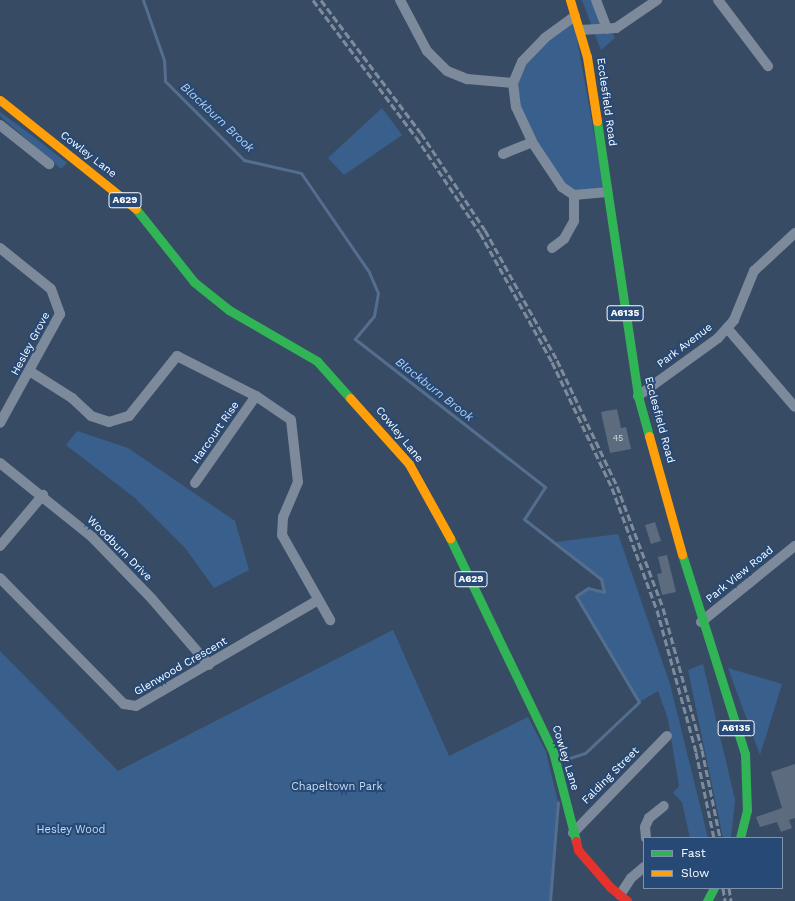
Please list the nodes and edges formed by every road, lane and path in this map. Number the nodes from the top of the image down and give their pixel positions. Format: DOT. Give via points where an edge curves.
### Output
graph roads {
  1 [pos="400,0"];
  2 [pos="570,0"];
  3 [pos="596,0"];
  4 [pos="657,0"];
  5 [pos="718,0"];
  6 [pos="575,16"];
  7 [pos="607,29"];
  8 [pos="580,30"];
  9 [pos="768,66"];
  10 [pos="513,84"];
  11 [pos="0,100"];
  12 [pos="0,125"];
  13 [pos="532,142"];
  14 [pos="501,155"];
  15 [pos="49,164"];
  16 [pos="607,192"];
  17 [pos="574,196"];
  18 [pos="795,233"];
  19 [pos="0,248"];
  20 [pos="552,248"];
  21 [pos="727,328"];
  22 [pos="31,372"];
  23 [pos="791,395"];
  24 [pos="256,396"];
  25 [pos="638,396"];
  26 [pos="795,407"];
  27 [pos="0,423"];
  28 [pos="0,463"];
  29 [pos="195,483"];
  30 [pos="43,495"];
  31 [pos="0,546"];
  32 [pos="795,546"];
  33 [pos="0,578"];
  34 [pos="318,600"];
  35 [pos="330,620"];
  36 [pos="701,622"];
  37 [pos="209,665"];
  38 [pos="667,736"];
  39 [pos="664,806"];
  40 [pos="573,833"];
  41 [pos="646,837"];
  42 [pos="740,837"];
  43 [pos="643,868"];
  44 [pos="713,889"];
  45 [pos="624,898"];
  46 [pos="707,901"];
  1 -- 10 [label="street" via="427,51 447,71 466,79"];
  2 -- 6 [label="main road, Ecclesfield Road / A6135"];
  3 -- 7 [label="street"];
  4 -- 7 [label="street" via="626,23"];
  5 -- 9 [label="street"];
  6 -- 8 [label="main road, Ecclesfield Road / A6135"];
  6 -- 10 [label="street" via="522,62"];
  7 -- 8 [label="street"];
  8 -- 16 [label="main road, Ecclesfield Road / A6135" via="588,57"];
  10 -- 13 [label="street" via="516,107"];
  11 -- 40 [label="main road, Cowley Lane / A629" via="136,209 194,282 229,310 317,361 409,464 460,555 505,654 542,723 553,752"];
  12 -- 15 [label="street"];
  13 -- 14 [label="street"];
  13 -- 17 [label="street" via="562,187"];
  16 -- 17 [label="street"];
  16 -- 25 [label="main road, Ecclesfield Road / A6135"];
  17 -- 20 [label="street" via="574,221 564,239"];
  18 -- 21 [label="street, Park Avenue" via="754,271"];
  19 -- 22 [label="street, Hesley Grove" via="51,289 60,314"];
  21 -- 23 [label="street"];
  21 -- 25 [label="street, Park Avenue"];
  22 -- 24 [label="street" via="72,398 91,416 110,422 129,416 177,356"];
  22 -- 27 [label="street, Hesley Grove"];
  23 -- 26 [label="street"];
  24 -- 29 [label="street, Harcourt Rise"];
  24 -- 34 [label="street" via="290,420 298,482 283,517 282,535"];
  25 -- 36 [label="main road, Ecclesfield Road / A6135"];
  28 -- 30 [label="street, Woodburn Drive"];
  30 -- 31 [label="street"];
  30 -- 37 [label="street, Woodburn Drive" via="98,543"];
  32 -- 36 [label="street, Park View Road"];
  33 -- 37 [label="street, Glenwood Crescent" via="124,704 136,706"];
  34 -- 35 [label="street"];
  34 -- 37 [label="street, Glenwood Crescent"];
  36 -- 42 [label="main road, Ecclesfield Road / A6135" via="745,754 747,810"];
  38 -- 40 [label="street, Falding Street"];
  39 -- 41 [label="street" via="649,818 645,827"];
  40 -- 45 [label="main road, Cowley Lane / A629" via="578,850"];
  43 -- 45 [label="street" via="631,878"];
  44 -- 46 [label="main road"];
}
